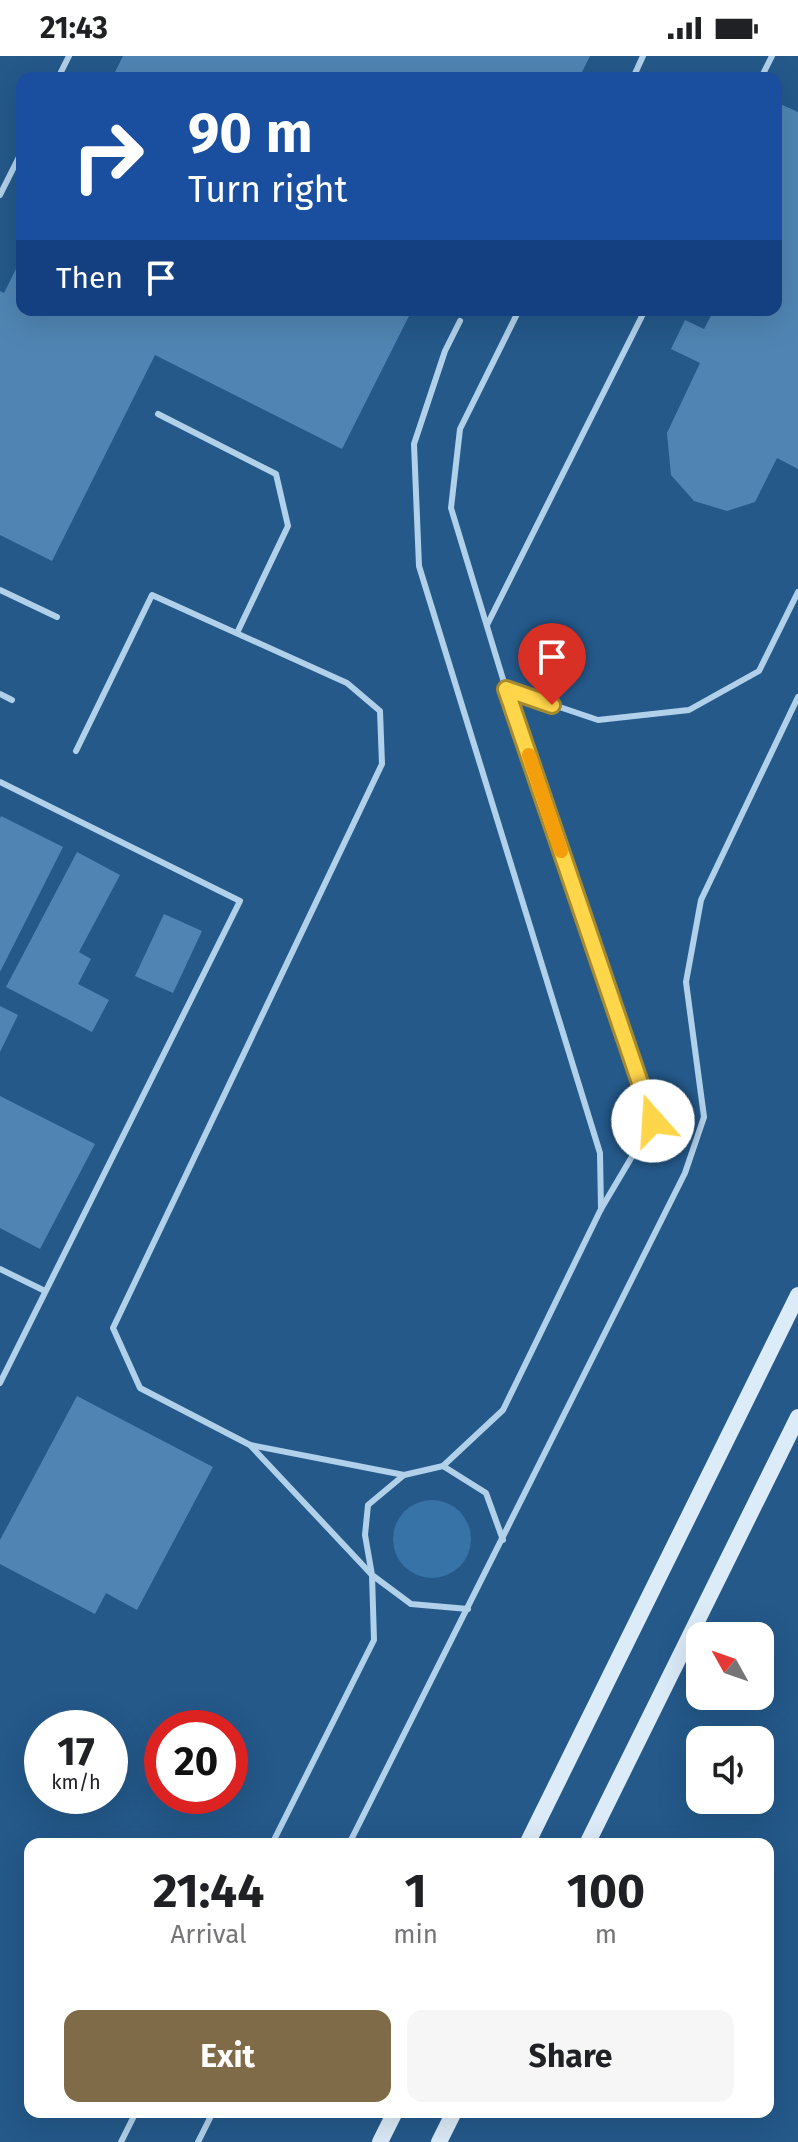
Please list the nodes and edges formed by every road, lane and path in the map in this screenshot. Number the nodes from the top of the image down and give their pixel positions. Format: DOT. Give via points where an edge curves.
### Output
graph roads {
  1 [pos="16,163"];
  2 [pos="0,195"];
  3 [pos="516,316"];
  4 [pos="642,316"];
  5 [pos="460,321"];
  6 [pos="158,414"];
  7 [pos="0,590"];
  8 [pos="798,592"];
  9 [pos="57,617"];
  10 [pos="487,625"];
  11 [pos="237,633"];
  12 [pos="506,689"];
  13 [pos="0,694"];
  14 [pos="798,697"];
  15 [pos="12,700"];
  16 [pos="76,751"];
  17 [pos="0,782"];
  18 [pos="601,1209"];
  19 [pos="0,1269"];
  20 [pos="45,1291"];
  21 [pos="798,1295"];
  22 [pos="0,1383"];
  23 [pos="798,1417"];
  24 [pos="250,1445"];
  25 [pos="443,1466"];
  26 [pos="404,1475"];
  27 [pos="503,1540"];
  28 [pos="372,1575"];
  29 [pos="468,1609"];
  30 [pos="275,1838"];
  31 [pos="352,1838"];
  32 [pos="530,1838"];
  33 [pos="590,1838"];
  34 [pos="133,2118"];
  35 [pos="210,2118"];
  36 [pos="392,2118"];
  37 [pos="451,2118"];
  38 [pos="121,2142"];
  39 [pos="198,2142"];
  40 [pos="380,2142"];
  41 [pos="439,2142"];
  1 -- 2 [label="lane"];
  3 -- 10 [label="lane" via="460,429 451,508"];
  4 -- 10 [label="lane"];
  5 -- 18 [label="lane" via="414,444 419,566 600,1153"];
  6 -- 11 [label="lane" via="276,474 288,526"];
  7 -- 9 [label="lane"];
  8 -- 12 [label="lane" via="759,671 689,710 598,720"];
  10 -- 12 [label="lane"];
  11 -- 16 [label="lane" via="152,595"];
  11 -- 24 [label="lane" via="347,683 380,711 382,764 113,1328 140,1388"];
  12 -- 18 [label="lane" via="653,1121"];
  13 -- 15 [label="lane"];
  14 -- 27 [label="lane" via="701,900 686,982 704,1117 685,1173"];
  17 -- 20 [label="lane" via="240,901"];
  18 -- 25 [label="lane" via="503,1410"];
  19 -- 20 [label="lane"];
  20 -- 22 [label="lane"];
  21 -- 32 [label="main road"];
  23 -- 33 [label="main road"];
  24 -- 26 [label="lane"];
  24 -- 28 [label="lane"];
  25 -- 26 [label="lane"];
  25 -- 27 [label="lane" via="486,1493"];
  26 -- 28 [label="lane" via="368,1505 365,1535"];
  27 -- 29 [label="lane"];
  28 -- 29 [label="lane" via="411,1604"];
  28 -- 30 [label="lane" via="374,1640"];
  29 -- 31 [label="lane"];
  34 -- 38 [label="lane"];
  35 -- 39 [label="lane"];
  36 -- 40 [label="main road"];
  37 -- 41 [label="main road"];
}
